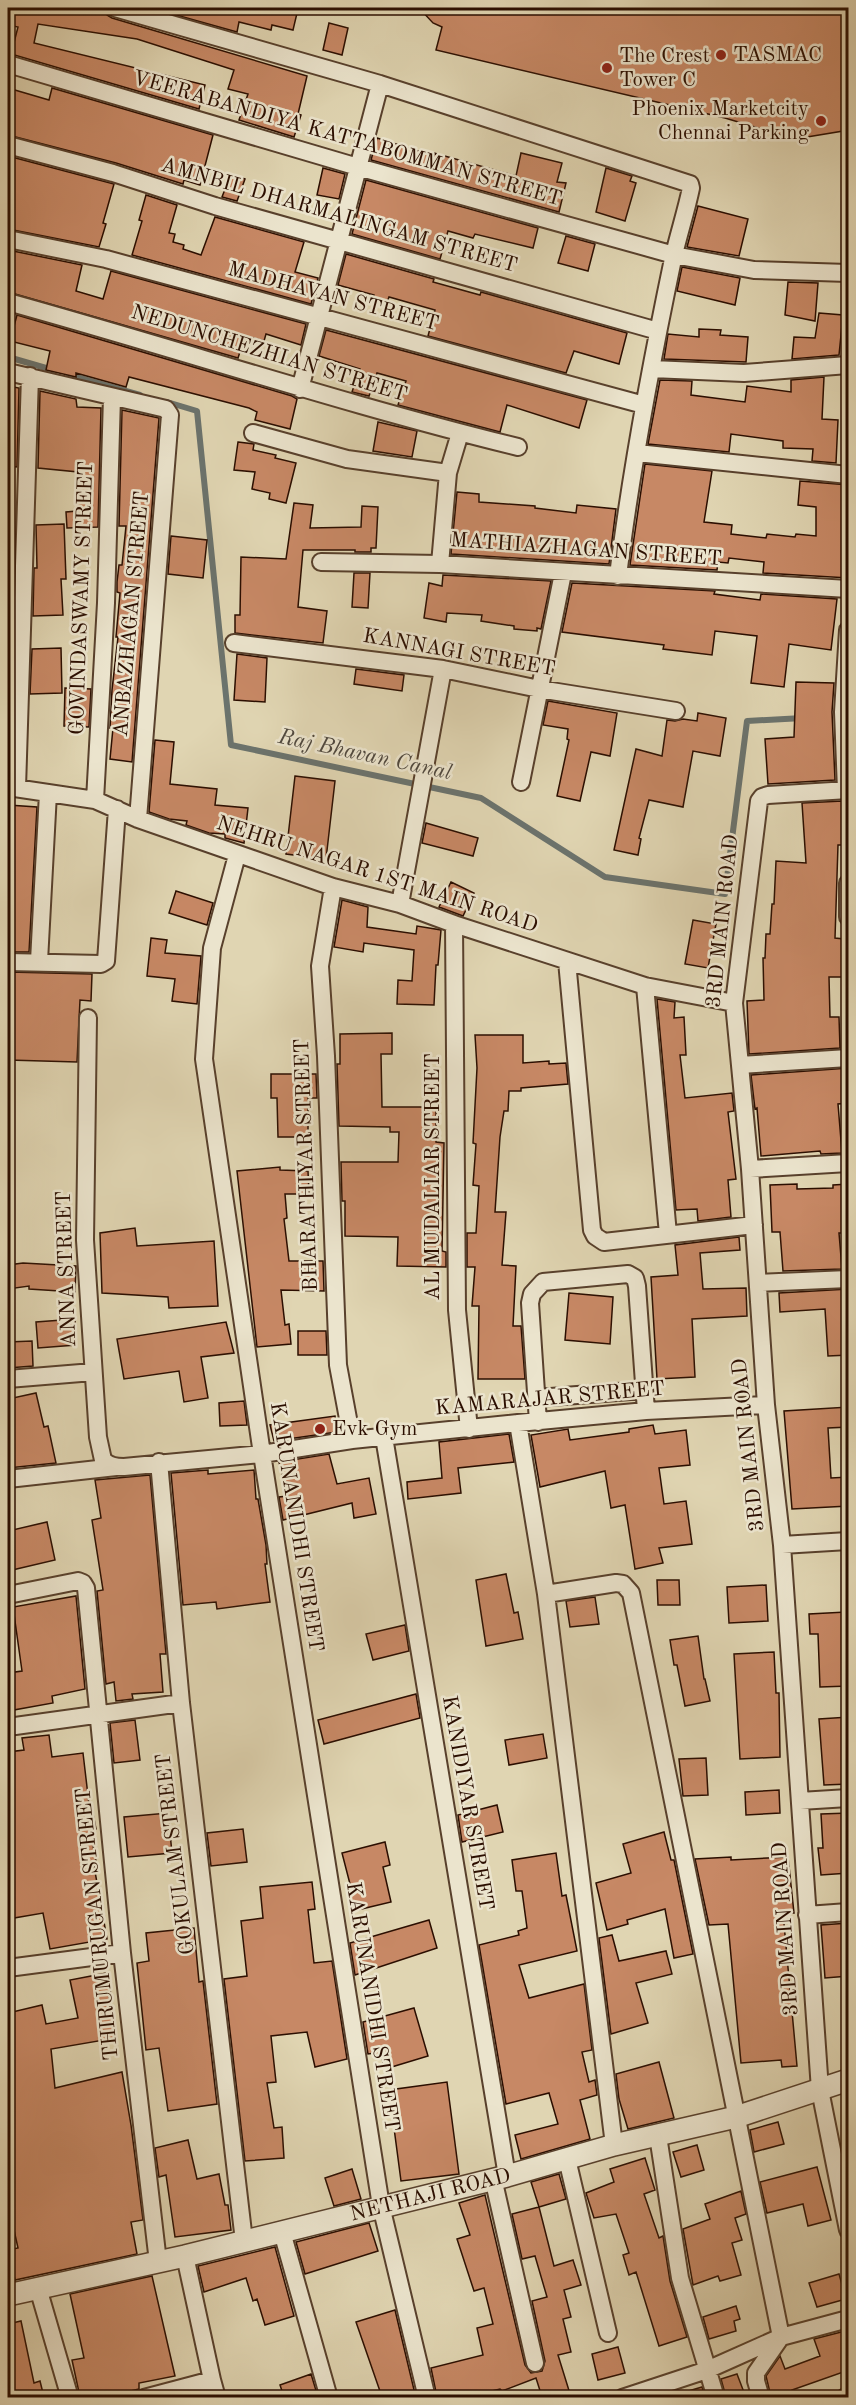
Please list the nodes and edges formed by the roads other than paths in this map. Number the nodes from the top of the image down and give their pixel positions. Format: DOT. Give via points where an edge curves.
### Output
graph roads {
  1 [pos="115,8"];
  2 [pos="8,64"];
  3 [pos="380,84"];
  4 [pos="8,145"];
  5 [pos="358,167"];
  6 [pos="8,239"];
  7 [pos="339,241"];
  8 [pos="674,255"];
  9 [pos="849,273"];
  10 [pos="8,302"];
  11 [pos="318,315"];
  12 [pos="658,331"];
  13 [pos="849,365"];
  14 [pos="652,369"];
  15 [pos="8,372"];
  16 [pos="30,376"];
  17 [pos="300,389"];
  18 [pos="112,397"];
  19 [pos="644,405"];
  20 [pos="253,433"];
  21 [pos="460,433"];
  22 [pos="518,447"];
  23 [pos="636,453"];
  24 [pos="448,473"];
  25 [pos="849,475"];
  26 [pos="321,562"];
  27 [pos="440,564"];
  28 [pos="563,573"];
  29 [pos="618,576"];
  30 [pos="849,589"];
  31 [pos="849,630"];
  32 [pos="234,643"];
  33 [pos="443,669"];
  34 [pos="539,689"];
  35 [pos="676,711"];
  36 [pos="846,725"];
  37 [pos="521,782"];
  38 [pos="12,788"];
  39 [pos="847,790"];
  40 [pos="48,793"];
  41 [pos="95,800"];
  42 [pos="117,809"];
  43 [pos="138,819"];
  44 [pos="237,855"];
  45 [pos="849,883"];
  46 [pos="333,887"];
  47 [pos="400,904"];
  48 [pos="849,917"];
  49 [pos="454,924"];
  50 [pos="39,961"];
  51 [pos="567,961"];
  52 [pos="8,962"];
  53 [pos="645,986"];
  54 [pos="734,1003"];
  55 [pos="88,1018"];
  56 [pos="849,1058"];
  57 [pos="740,1065"];
  58 [pos="849,1163"];
  59 [pos="750,1169"];
  60 [pos="754,1225"];
  61 [pos="668,1234"];
  62 [pos="849,1279"];
  63 [pos="758,1283"];
  64 [pos="93,1372"];
  65 [pos="8,1378"];
  66 [pos="644,1390"];
  67 [pos="537,1398"];
  68 [pos="766,1405"];
  69 [pos="646,1411"];
  70 [pos="518,1422"];
  71 [pos="538,1422"];
  72 [pos="469,1428"];
  73 [pos="384,1437"];
  74 [pos="352,1440"];
  75 [pos="262,1454"];
  76 [pos="159,1462"];
  77 [pos="116,1467"];
  78 [pos="8,1479"];
  79 [pos="849,1541"];
  80 [pos="782,1545"];
  81 [pos="546,1594"];
  82 [pos="8,1595"];
  83 [pos="182,1703"];
  84 [pos="100,1715"];
  85 [pos="8,1727"];
  86 [pos="849,1798"];
  87 [pos="800,1801"];
  88 [pos="849,1912"];
  89 [pos="807,1915"];
  90 [pos="122,1953"];
  91 [pos="8,1968"];
  92 [pos="849,2080"];
  93 [pos="820,2090"];
  94 [pos="736,2117"];
  95 [pos="658,2136"];
  96 [pos="614,2145"];
  97 [pos="567,2159"];
  98 [pos="500,2177"];
  99 [pos="381,2206"];
  100 [pos="849,2230"];
  101 [pos="282,2232"];
  102 [pos="244,2241"];
  103 [pos="185,2256"];
  104 [pos="158,2262"];
  105 [pos="38,2288"];
  106 [pos="8,2295"];
  107 [pos="849,2319"];
  108 [pos="608,2333"];
  109 [pos="781,2337"];
  110 [pos="535,2363"];
  111 [pos="706,2370"];
  112 [pos="212,2380"];
  113 [pos="70,2397"];
  114 [pos="144,2397"];
  115 [pos="217,2397"];
  116 [pos="329,2397"];
  117 [pos="427,2397"];
  118 [pos="622,2397"];
  119 [pos="716,2397"];
  120 [pos="761,2397"];
  1 -- 3 [label="street"];
  2 -- 5 [label="street, VEERABANDIYA KATTABOMMAN STREET"];
  3 -- 5 [label="street"];
  3 -- 8 [label="street" via="690,184"];
  4 -- 7 [label="street, AMNBIL DHARMALINGAM STREET"];
  5 -- 7 [label="street"];
  5 -- 8 [label="street, VEERABANDIYA KATTABOMMAN STREET"];
  6 -- 11 [label="street, MADHAVAN STREET" via="106,259"];
  7 -- 11 [label="street"];
  7 -- 12 [label="street, AMNBIL DHARMALINGAM STREET"];
  8 -- 9 [label="street, VEERABANDIYA KATTABOMMAN STREET" via="754,270"];
  8 -- 12 [label="street"];
  10 -- 17 [label="street, NEDUNCHEZHIAN STREET"];
  11 -- 17 [label="street"];
  11 -- 19 [label="street, MADHAVAN STREET"];
  12 -- 14 [label="street"];
  13 -- 14 [label="street" via="744,373"];
  14 -- 19 [label="street"];
  15 -- 16 [label="street"];
  16 -- 18 [label="street"];
  16 -- 38 [label="street"];
  17 -- 21 [label="street, NEDUNCHEZHIAN STREET"];
  18 -- 41 [label="street, GOVINDASWAMY STREET"];
  18 -- 43 [label="street, ANBAZHAGAN STREET" via="170,413"];
  19 -- 23 [label="street"];
  20 -- 24 [label="street" via="347,459"];
  21 -- 22 [label="street, NEDUNCHEZHIAN STREET"];
  21 -- 24 [label="street"];
  23 -- 25 [label="street"];
  23 -- 29 [label="street"];
  24 -- 27 [label="street"];
  26 -- 27 [label="street, MATHIAZHAGAN STREET"];
  27 -- 28 [label="street, MATHIAZHAGAN STREET"];
  28 -- 29 [label="street, MATHIAZHAGAN STREET"];
  28 -- 34 [label="street"];
  29 -- 30 [label="street, MATHIAZHAGAN STREET"];
  31 -- 36 [label="street"];
  32 -- 33 [label="street, KANNAGI STREET"];
  33 -- 34 [label="street, KANNAGI STREET"];
  33 -- 47 [label="street"];
  34 -- 35 [label="street, KANNAGI STREET"];
  34 -- 37 [label="street"];
  36 -- 39 [label="street"];
  38 -- 40 [label="street, NEHRU NAGAR 1ST MAIN ROAD"];
  39 -- 54 [label="street, 3RD MAIN ROAD" via="762,797"];
  40 -- 41 [label="street, NEHRU NAGAR 1ST MAIN ROAD"];
  40 -- 50 [label="street"];
  41 -- 42 [label="street, NEHRU NAGAR 1ST MAIN ROAD"];
  42 -- 43 [label="street, NEHRU NAGAR 1ST MAIN ROAD"];
  42 -- 50 [label="street" via="108,958 105,963"];
  43 -- 44 [label="street, NEHRU NAGAR 1ST MAIN ROAD"];
  44 -- 46 [label="street, NEHRU NAGAR 1ST MAIN ROAD"];
  44 -- 75 [label="street, KARUNANIDHI STREET" via="212,948 204,1059"];
  45 -- 48 [label="street"];
  46 -- 47 [label="street, NEHRU NAGAR 1ST MAIN ROAD"];
  46 -- 74 [label="street, BHARATHIYAR STREET" via="320,966 338,1365"];
  47 -- 49 [label="street, NEHRU NAGAR 1ST MAIN ROAD"];
  49 -- 51 [label="street, NEHRU NAGAR 1ST MAIN ROAD"];
  49 -- 72 [label="street, AL MUDALIAR STREET" via="457,1310"];
  50 -- 52 [label="street"];
  51 -- 53 [label="street, NEHRU NAGAR 1ST MAIN ROAD"];
  51 -- 61 [label="street" via="592,1230 604,1242"];
  53 -- 54 [label="street, NEHRU NAGAR 1ST MAIN ROAD"];
  53 -- 61 [label="street"];
  54 -- 57 [label="street, 3RD MAIN ROAD"];
  55 -- 64 [label="street, ANNA STREET" via="85,1240"];
  56 -- 57 [label="street"];
  57 -- 59 [label="street, 3RD MAIN ROAD"];
  58 -- 59 [label="street"];
  59 -- 60 [label="street, 3RD MAIN ROAD"];
  60 -- 61 [label="street"];
  60 -- 63 [label="street, 3RD MAIN ROAD"];
  62 -- 63 [label="street"];
  63 -- 68 [label="street, 3RD MAIN ROAD"];
  64 -- 65 [label="street"];
  64 -- 77 [label="street, ANNA STREET" via="100,1451 103,1460"];
  66 -- 67 [label="street"];
  66 -- 67 [label="street" via="638,1286 628,1274 543,1282 536,1287 530,1304"];
  66 -- 69 [label="street"];
  67 -- 71 [label="street"];
  68 -- 69 [label="street, KAMARAJAR STREET"];
  68 -- 80 [label="street, 3RD MAIN ROAD"];
  69 -- 71 [label="street, KAMARAJAR STREET"];
  70 -- 71 [label="street, KAMARAJAR STREET"];
  70 -- 72 [label="street, KAMARAJAR STREET"];
  70 -- 81 [label="street"];
  72 -- 73 [label="street, KAMARAJAR STREET"];
  73 -- 74 [label="street, KAMARAJAR STREET"];
  73 -- 98 [label="street, KANIDIYAR STREET"];
  74 -- 75 [label="street, KAMARAJAR STREET"];
  75 -- 76 [label="street, KAMARAJAR STREET"];
  75 -- 99 [label="street, KARUNANIDHI STREET"];
  76 -- 77 [label="street"];
  76 -- 83 [label="street, GOKULAM STREET"];
  77 -- 78 [label="street"];
  79 -- 80 [label="street"];
  80 -- 87 [label="street, 3RD MAIN ROAD"];
  81 -- 94 [label="street" via="616,1583 623,1584 631,1593"];
  81 -- 96 [label="street"];
  82 -- 84 [label="street, THIRUMURUGAN STREET" via="70,1582 83,1583"];
  83 -- 84 [label="street"];
  83 -- 102 [label="street, GOKULAM STREET"];
  84 -- 85 [label="street"];
  84 -- 90 [label="street, THIRUMURUGAN STREET"];
  86 -- 87 [label="street"];
  87 -- 89 [label="street, 3RD MAIN ROAD"];
  88 -- 89 [label="street"];
  89 -- 93 [label="street, 3RD MAIN ROAD"];
  90 -- 91 [label="street"];
  90 -- 104 [label="street, THIRUMURUGAN STREET"];
  92 -- 93 [label="street, NETHAJI ROAD"];
  93 -- 94 [label="street, NETHAJI ROAD"];
  93 -- 100 [label="street, 3RD MAIN ROAD"];
  94 -- 95 [label="street, NETHAJI ROAD"];
  94 -- 109 [label="street"];
  95 -- 96 [label="street, NETHAJI ROAD"];
  95 -- 111 [label="street" via="680,2278"];
  96 -- 97 [label="street, NETHAJI ROAD"];
  97 -- 98 [label="street, NETHAJI ROAD"];
  97 -- 108 [label="street"];
  98 -- 99 [label="street, NETHAJI ROAD"];
  98 -- 110 [label="street, KANIDIYAR STREET"];
  99 -- 101 [label="street, NETHAJI ROAD"];
  99 -- 117 [label="street, KARUNANIDHI STREET"];
  101 -- 102 [label="street, NETHAJI ROAD"];
  101 -- 116 [label="street"];
  102 -- 103 [label="street, NETHAJI ROAD"];
  103 -- 104 [label="street, NETHAJI ROAD"];
  103 -- 112 [label="street"];
  104 -- 105 [label="street, NETHAJI ROAD"];
  105 -- 106 [label="street, NETHAJI ROAD"];
  105 -- 113 [label="street"];
  107 -- 109 [label="street"];
  109 -- 111 [label="street"];
  109 -- 120 [label="street" via="756,2373"];
  111 -- 118 [label="street"];
  111 -- 119 [label="street"];
  112 -- 114 [label="street"];
  112 -- 115 [label="street"];
}
